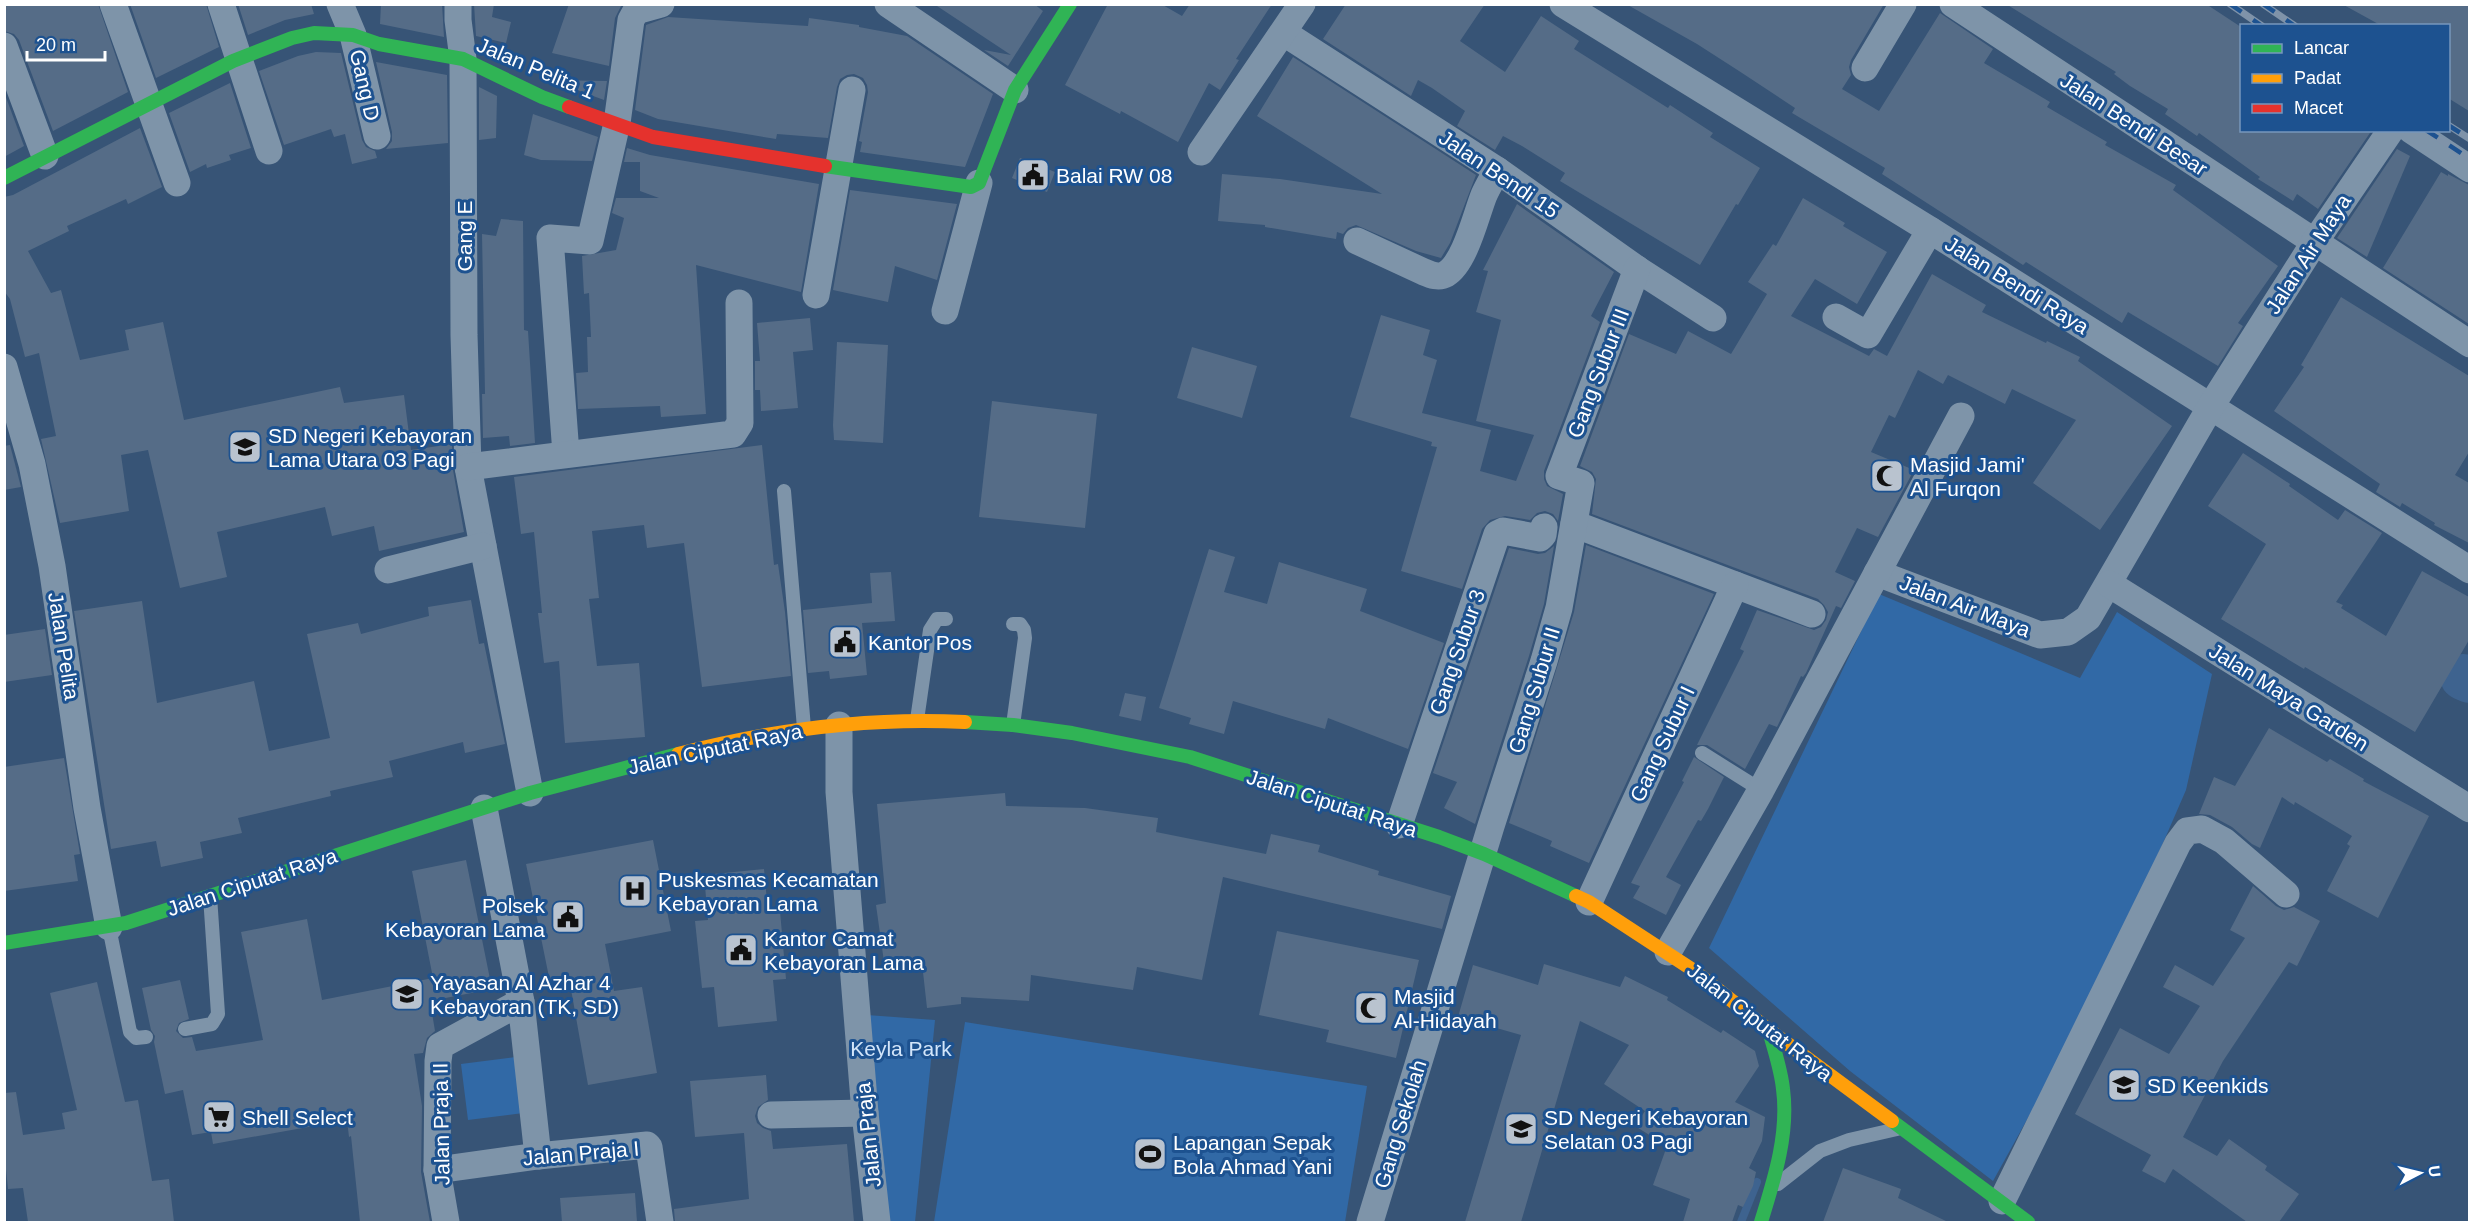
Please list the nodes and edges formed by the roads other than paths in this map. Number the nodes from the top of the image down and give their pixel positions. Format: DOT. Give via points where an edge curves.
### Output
graph roads {
  1 [pos="113,4"];
  2 [pos="221,4"];
  3 [pos="340,4"];
  4 [pos="459,4"];
  5 [pos="888,4"];
  6 [pos="1070,4"];
  7 [pos="1302,4"];
  8 [pos="1563,4"];
  9 [pos="1903,4"];
  10 [pos="1953,4"];
  11 [pos="660,5"];
  12 [pos="1284,33"];
  13 [pos="353,35"];
  14 [pos="4,46"];
  15 [pos="240,58"];
  16 [pos="463,59"];
  17 [pos="1865,68"];
  18 [pos="852,90"];
  19 [pos="1015,90"];
  20 [pos="147,103"];
  21 [pos="617,123"];
  22 [pos="2390,132"];
  23 [pos="2414,132"];
  24 [pos="377,136"];
  25 [pos="269,151"];
  26 [pos="1201,152"];
  27 [pos="45,156"];
  28 [pos="837,168"];
  29 [pos="2469,169"];
  30 [pos="1497,170"];
  31 [pos="4,178"];
  32 [pos="177,183"];
  33 [pos="979,183"];
  34 [pos="1930,230"];
  35 [pos="1357,241"];
  36 [pos="2314,243"];
  37 [pos="1637,269"];
  38 [pos="816,295"];
  39 [pos="739,303"];
  40 [pos="945,311"];
  41 [pos="1836,317"];
  42 [pos="1713,318"];
  43 [pos="2469,344"];
  44 [pos="4,367"];
  45 [pos="2211,406"];
  46 [pos="1961,416"];
  47 [pos="566,454"];
  48 [pos="468,467"];
  49 [pos="1559,476"];
  50 [pos="784,491"];
  51 [pos="1575,524"];
  52 [pos="1544,527"];
  53 [pos="483,546"];
  54 [pos="388,570"];
  55 [pos="2469,570"];
  56 [pos="1878,573"];
  57 [pos="2109,584"];
  58 [pos="1735,585"];
  59 [pos="1812,614"];
  60 [pos="946,619"];
  61 [pos="1012,624"];
  62 [pos="917,720"];
  63 [pos="839,725"];
  64 [pos="1013,725"];
  65 [pos="804,728"];
  66 [pos="1702,753"];
  67 [pos="1761,790"];
  68 [pos="530,794"];
  69 [pos="484,808"];
  70 [pos="2469,809"];
  71 [pos="1399,825"];
  72 [pos="1484,854"];
  73 [pos="2286,894"];
  74 [pos="210,896"];
  75 [pos="1589,902"];
  76 [pos="109,927"];
  77 [pos="4,943"];
  78 [pos="1668,952"];
  79 [pos="521,1002"];
  80 [pos="185,1029"];
  81 [pos="1769,1030"];
  82 [pos="146,1037"];
  83 [pos="865,1113"];
  84 [pos="771,1115"];
  85 [pos="1899,1128"];
  86 [pos="538,1156"];
  87 [pos="437,1170"];
  88 [pos="1773,1188"];
  89 [pos="2002,1201"];
  90 [pos="446,1222"];
  91 [pos="660,1222"];
  92 [pos="877,1222"];
  93 [pos="1370,1222"];
  94 [pos="1761,1222"];
  95 [pos="2028,1222"];
  1 -- 20 [label="street"];
  2 -- 15 [label="street"];
  3 -- 13 [label="street, Gang D"];
  4 -- 16 [label="street, Gang E"];
  5 -- 19 [label="street"];
  6 -- 19 [label="main road"];
  7 -- 12 [label="street"];
  8 -- 34 [label="street, Jalan Bendi Raya"];
  9 -- 17 [label="street"];
  10 -- 36 [label="street, Jalan Bendi Besar"];
  11 -- 21 [label="street" via="636,11 631,20"];
  12 -- 26 [label="street"];
  12 -- 30 [label="street, Jalan Bendi 15"];
  13 -- 15 [label="main road, Jalan Pelita 1" via="314,33"];
  13 -- 16 [label="main road, Jalan Pelita 1" via="379,44"];
  13 -- 24 [label="street, Gang D"];
  14 -- 27 [label="street"];
  15 -- 20 [label="main road, Jalan Pelita 1"];
  15 -- 25 [label="street"];
  16 -- 21 [label="main road, Jalan Pelita 1" via="542,97"];
  16 -- 48 [label="street, Gang E"];
  18 -- 28 [label="street"];
  19 -- 33 [label="main road"];
  20 -- 27 [label="main road, Jalan Pelita 1"];
  20 -- 32 [label="street"];
  21 -- 28 [label="main road, Jalan Pelita 1" via="653,137"];
  21 -- 47 [label="street" via="590,241 550,238"];
  22 -- 36 [label="street, Jalan Air Maya"];
  23 -- 29 [label="street"];
  27 -- 31 [label="main road, Jalan Pelita 1"];
  28 -- 33 [label="main road, Jalan Pelita 1" via="961,186"];
  28 -- 38 [label="street"];
  30 -- 35 [label="street" via="1461,255 1444,275 1424,272"];
  30 -- 37 [label="street, Jalan Bendi 15"];
  33 -- 40 [label="street"];
  34 -- 41 [label="street" via="1868,336"];
  34 -- 45 [label="street, Jalan Bendi Raya"];
  36 -- 43 [label="street, Jalan Bendi Besar"];
  36 -- 45 [label="street, Jalan Air Maya"];
  37 -- 42 [label="street, Jalan Bendi 15"];
  37 -- 49 [label="street, Gang Subur III"];
  39 -- 47 [label="street" via="738,430 726,436"];
  44 -- 76 [label="street, Jalan Pelita" via="32,464 52,566 87,808"];
  45 -- 55 [label="street, Jalan Bendi Raya"];
  45 -- 57 [label="street, Jalan Air Maya"];
  46 -- 56 [label="street"];
  47 -- 48 [label="street"];
  48 -- 53 [label="street"];
  49 -- 51 [label="street, Gang Subur II" via="1581,483"];
  50 -- 65 [label="lane"];
  51 -- 58 [label="street"];
  51 -- 72 [label="street, Gang Subur II" via="1559,608"];
  52 -- 71 [label="street, Gang Subur 3" via="1540,538 1503,531 1497,534"];
  53 -- 54 [label="street"];
  53 -- 68 [label="street"];
  56 -- 57 [label="street, Jalan Air Maya" via="2040,634 2068,633 2088,618"];
  56 -- 67 [label="street, Jalan Air Maya"];
  57 -- 70 [label="street, Jalan Maya Garden"];
  58 -- 59 [label="street"];
  58 -- 75 [label="street, Gang Subur I"];
  60 -- 62 [label="lane" via="937,619 930,630"];
  61 -- 64 [label="lane" via="1020,624 1025,638"];
  62 -- 63 [label="main road, Jalan Ciputat Raya"];
  62 -- 64 [label="main road, Jalan Ciputat Raya"];
  63 -- 65 [label="main road, Jalan Ciputat Raya"];
  63 -- 83 [label="street, Jalan Praja" via="839,792"];
  64 -- 71 [label="main road, Jalan Ciputat Raya" via="1190,757"];
  65 -- 68 [label="main road, Jalan Ciputat Raya" via="717,744"];
  66 -- 67 [label="lane"];
  67 -- 78 [label="street, Jalan Air Maya"];
  68 -- 69 [label="main road, Jalan Ciputat Raya"];
  69 -- 74 [label="main road, Jalan Ciputat Raya"];
  69 -- 79 [label="street"];
  71 -- 72 [label="main road, Jalan Ciputat Raya"];
  72 -- 75 [label="main road, Jalan Ciputat Raya"];
  72 -- 93 [label="street, Gang Sekolah"];
  73 -- 89 [label="street" via="2224,841 2202,829 2187,831"];
  74 -- 76 [label="main road, Jalan Ciputat Raya"];
  74 -- 80 [label="lane" via="218,1014 212,1024"];
  75 -- 78 [label="main road, Jalan Ciputat Raya"];
  76 -- 77 [label="main road, Jalan Ciputat Raya"];
  76 -- 82 [label="lane" via="130,1032 136,1038"];
  78 -- 81 [label="main road, Jalan Ciputat Raya"];
  79 -- 86 [label="street"];
  79 -- 87 [label="street, Jalan Praja II" via="440,1046"];
  81 -- 85 [label="main road, Jalan Ciputat Raya"];
  81 -- 88 [label="main road" via="1784,1096"];
  83 -- 84 [label="street"];
  83 -- 92 [label="street, Jalan Praja"];
  85 -- 88 [label="lane" via="1821,1151"];
  85 -- 89 [label="main road, Jalan Ciputat Raya"];
  86 -- 87 [label="street, Jalan Praja I"];
  86 -- 91 [label="street, Jalan Praja I" via="649,1146"];
  87 -- 90 [label="street, Jalan Praja II"];
  88 -- 94 [label="main road"];
  89 -- 95 [label="main road, Jalan Ciputat Raya"];
}
